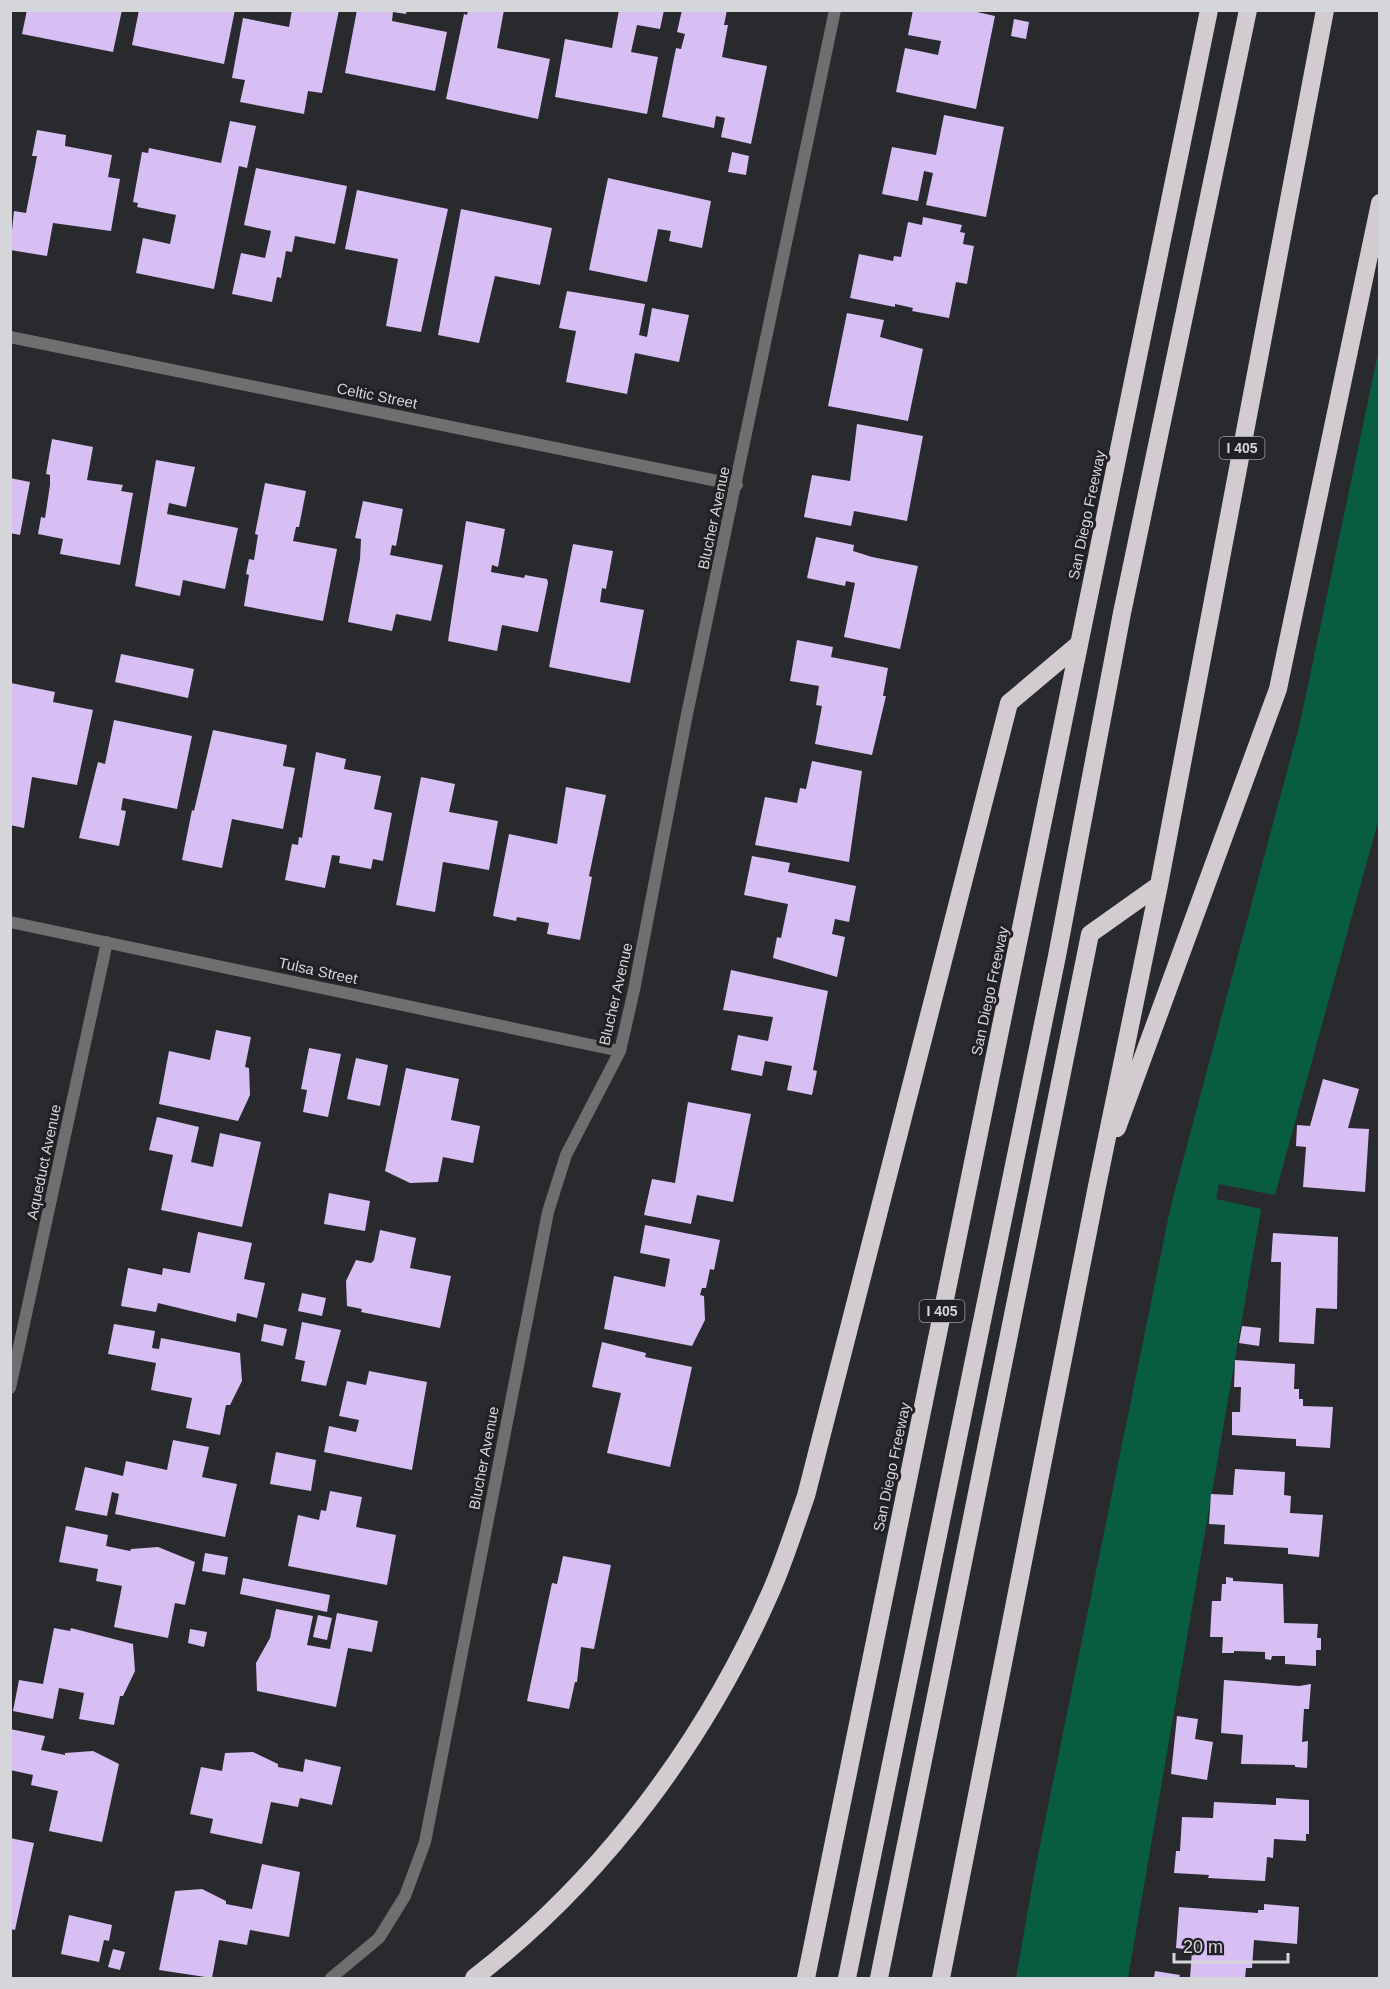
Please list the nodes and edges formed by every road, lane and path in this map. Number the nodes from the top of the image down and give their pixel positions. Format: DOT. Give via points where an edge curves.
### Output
graph roads {
  1 [pos="835,10"];
  2 [pos="1209,10"];
  3 [pos="1248,10"];
  4 [pos="1325,10"];
  5 [pos="1380,203"];
  6 [pos="10,337"];
  7 [pos="737,485"];
  8 [pos="1079,644"];
  9 [pos="1159,885"];
  10 [pos="10,922"];
  11 [pos="107,942"];
  12 [pos="620,1051"];
  13 [pos="1096,1186"];
  14 [pos="10,1388"];
  15 [pos="331,1978"];
  16 [pos="474,1978"];
  17 [pos="806,1978"];
  18 [pos="847,1978"];
  19 [pos="879,1978"];
  20 [pos="940,1978"];
  1 -- 7 [label="street, Blucher Avenue"];
  2 -- 8 [label="highway, San Diego Freeway / I 405"];
  3 -- 18 [label="highway" via="1122,613 1057,956"];
  4 -- 9 [label="highway, I 405"];
  5 -- 13 [label="highway" via="1278,689"];
  6 -- 7 [label="street, Celtic Street"];
  7 -- 12 [label="street, Blucher Avenue"];
  8 -- 16 [label="highway" via="1009,703 806,1496 773,1588 733,1671 683,1754 632,1822 570,1893 512,1949"];
  8 -- 17 [label="highway, San Diego Freeway / I 405"];
  9 -- 13 [label="highway, I 405"];
  9 -- 19 [label="highway" via="1090,934"];
  10 -- 11 [label="street, Tulsa Street"];
  11 -- 12 [label="street, Tulsa Street"];
  11 -- 14 [label="street, Aqueduct Avenue"];
  12 -- 15 [label="street, Blucher Avenue" via="566,1155 548,1212 425,1842 405,1896 379,1938"];
  13 -- 20 [label="highway, I 405"];
}
